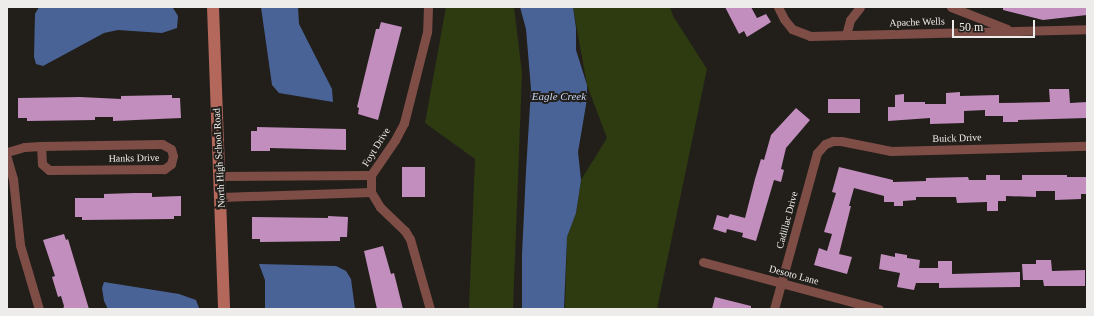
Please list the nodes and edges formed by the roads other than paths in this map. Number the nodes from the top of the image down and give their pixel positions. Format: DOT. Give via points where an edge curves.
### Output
graph roads {
  1 [pos="214,7"];
  2 [pos="428,7"];
  3 [pos="778,7"];
  4 [pos="860,7"];
  5 [pos="951,7"];
  6 [pos="1087,29"];
  7 [pos="1012,31"];
  8 [pos="846,35"];
  9 [pos="828,142"];
  10 [pos="41,146"];
  11 [pos="1087,146"];
  12 [pos="7,152"];
  13 [pos="7,158"];
  14 [pos="371,175"];
  15 [pos="220,176"];
  16 [pos="370,192"];
  17 [pos="221,197"];
  18 [pos="703,262"];
  19 [pos="781,284"];
  20 [pos="39,309"];
  21 [pos="224,309"];
  22 [pos="430,309"];
  23 [pos="774,309"];
  24 [pos="879,309"];
  1 -- 15 [label="street, North High School Road"];
  2 -- 14 [label="street, Foyt Drive" via="427,32 404,123"];
  3 -- 8 [label="street, Apache Wells" via="792,29 810,36"];
  4 -- 8 [label="street" via="850,20"];
  5 -- 7 [label="street, Apache Wells"];
  6 -- 7 [label="street, Apache Wells"];
  7 -- 8 [label="street, Apache Wells"];
  9 -- 11 [label="street, Buick Drive" via="841,141 890,150"];
  9 -- 19 [label="street, Cadillac Drive" via="817,153"];
  10 -- 10 [label="street, Hanks Drive" via="162,144 172,150 173,160 164,168 49,170 42,164"];
  10 -- 12 [label="street, Hanks Drive" via="20,147"];
  13 -- 20 [label="street" via="13,179 20,245"];
  14 -- 15 [label="street"];
  14 -- 16 [label="street, Foyt Drive"];
  15 -- 17 [label="street, North High School Road"];
  16 -- 17 [label="street"];
  16 -- 22 [label="street" via="380,207 410,239"];
  17 -- 21 [label="street, North High School Road"];
  18 -- 19 [label="street, Desoto Lane"];
  19 -- 23 [label="street, Cadillac Drive"];
  19 -- 24 [label="street, Desoto Lane"];
}
